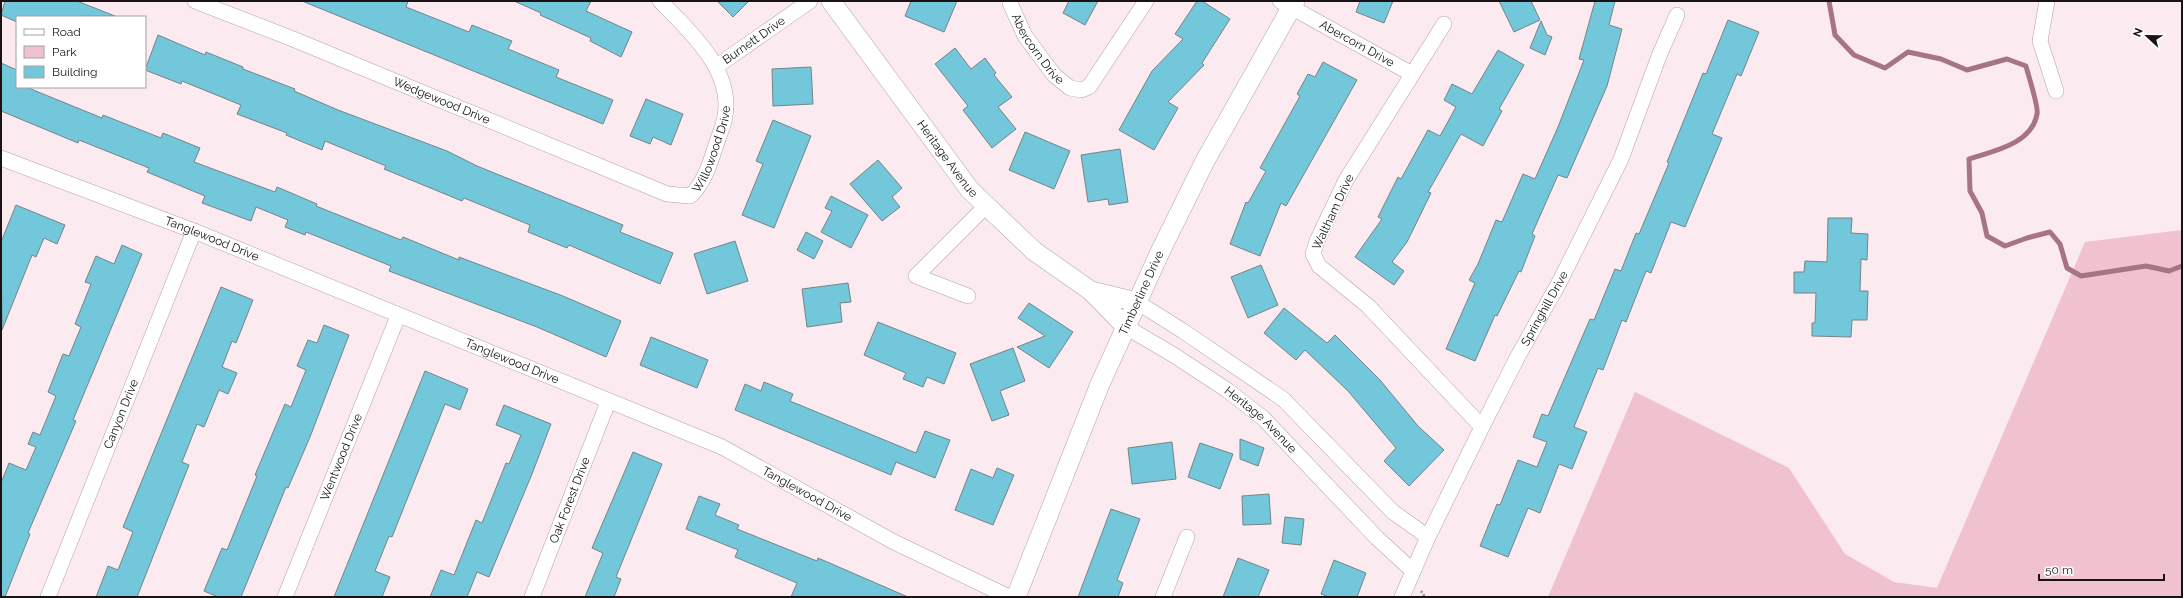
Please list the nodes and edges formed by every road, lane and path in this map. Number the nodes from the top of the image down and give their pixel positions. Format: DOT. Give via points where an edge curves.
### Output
graph roads {
  1 [pos="195,1"];
  2 [pos="660,1"];
  3 [pos="810,1"];
  4 [pos="831,1"];
  5 [pos="1146,1"];
  6 [pos="2047,1"];
  7 [pos="1010,3"];
  8 [pos="1289,3"];
  9 [pos="1677,15"];
  10 [pos="1444,24"];
  11 [pos="717,66"];
  12 [pos="1412,74"];
  13 [pos="2056,90"];
  14 [pos="1,158"];
  15 [pos="690,196"];
  16 [pos="986,206"];
  17 [pos="194,231"];
  18 [pos="1091,291"];
  19 [pos="968,296"];
  20 [pos="1137,302"];
  21 [pos="398,316"];
  22 [pos="1126,327"];
  23 [pos="608,402"];
  24 [pos="1482,427"];
  25 [pos="1187,537"];
  26 [pos="1428,537"];
  27 [pos="1413,571"];
  28 [pos="48,597"];
  29 [pos="285,597"];
  30 [pos="532,597"];
  31 [pos="1009,597"];
  32 [pos="1016,597"];
  33 [pos="1163,597"];
  34 [pos="1402,597"];
  1 -- 15 [label="street, Wedgewood Drive" via="667,194"];
  2 -- 11 [label="street, Willowood Drive"];
  3 -- 11 [label="street, Burnett Drive"];
  4 -- 16 [label="street, Heritage Avenue" via="970,190"];
  5 -- 7 [label="street, Abercorn Drive" via="1089,87 1081,90 1070,88 1054,75 1025,36"];
  6 -- 13 [label="street" via="2040,41"];
  8 -- 12 [label="street, Abercorn Drive"];
  8 -- 20 [label="street, Timberline Drive" via="1205,162"];
  9 -- 24 [label="street, Springhill Drive" via="1621,159 1560,282"];
  10 -- 12 [label="street, Waltham Drive"];
  11 -- 15 [label="street, Willowood Drive" via="724,82 725,116 711,160 697,190"];
  12 -- 24 [label="street, Waltham Drive" via="1346,180 1313,254 1318,266 1368,306"];
  14 -- 17 [label="street, Tanglewood Drive"];
  16 -- 18 [label="street, Heritage Avenue" via="1034,251"];
  16 -- 19 [label="street" via="916,276"];
  17 -- 21 [label="street, Tanglewood Drive"];
  17 -- 28 [label="street, Canyon Drive"];
  18 -- 20 [label="street, Heritage Avenue"];
  18 -- 22 [label="street, Heritage Avenue"];
  20 -- 22 [label="street, Timberline Drive"];
  20 -- 26 [label="street, Heritage Avenue" via="1283,399 1393,512"];
  21 -- 23 [label="street, Tanglewood Drive"];
  21 -- 29 [label="street, Wentwood Drive"];
  22 -- 27 [label="street, Heritage Avenue" via="1227,390 1263,418 1377,538"];
  22 -- 32 [label="street, Timberline Drive" via="1100,384"];
  23 -- 30 [label="street, Oak Forest Drive"];
  23 -- 31 [label="street, Tanglewood Drive" via="722,447 894,542"];
  24 -- 26 [label="street, Springhill Drive"];
  25 -- 33 [label="street"];
  26 -- 27 [label="street, Springhill Drive"];
  27 -- 34 [label="street, Springhill Drive"];
}
